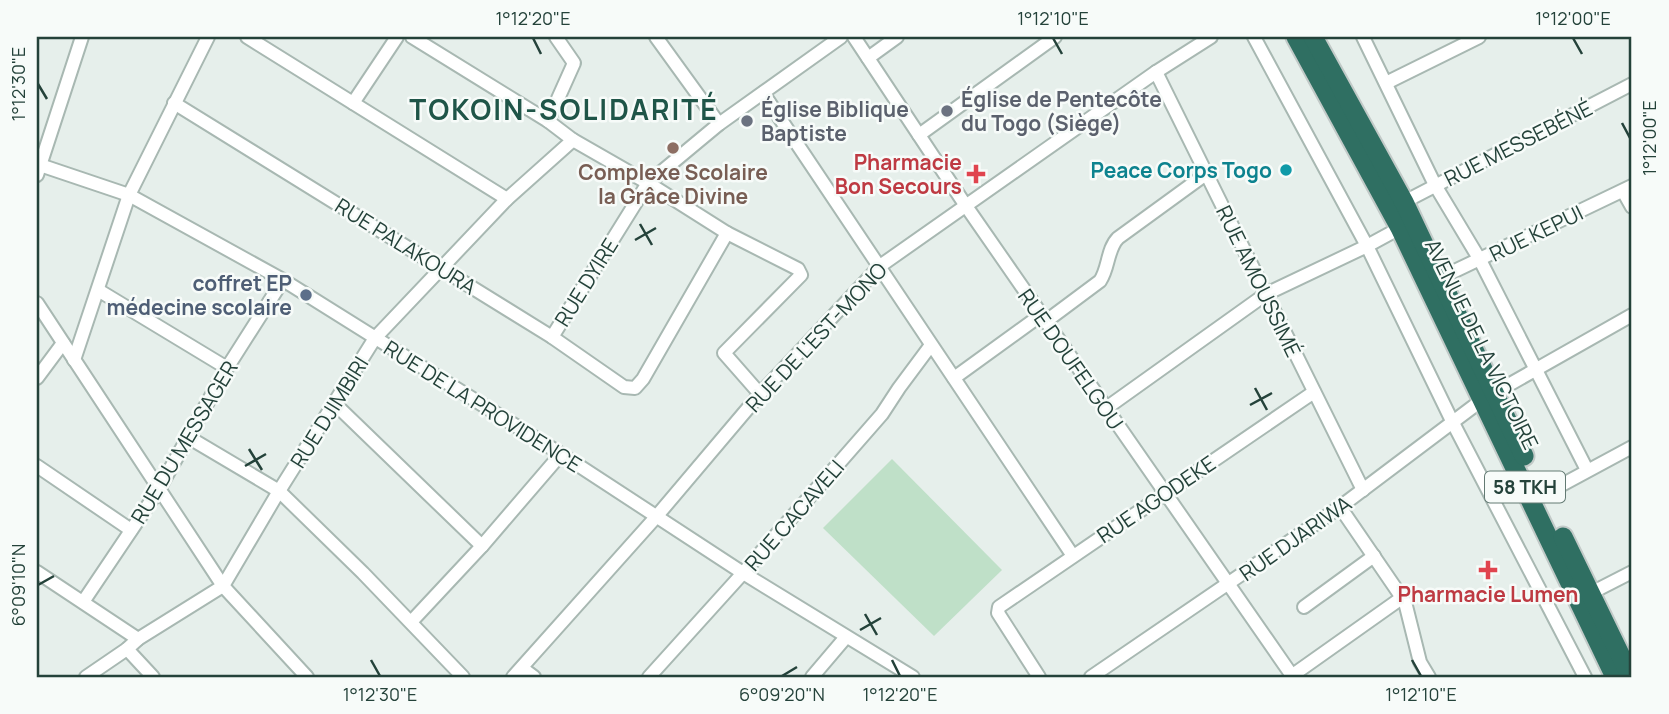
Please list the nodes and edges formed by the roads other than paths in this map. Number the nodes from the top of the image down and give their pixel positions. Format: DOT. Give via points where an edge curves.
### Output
graph roads {
  1 [pos="82,37"];
  2 [pos="208,37"];
  3 [pos="247,37"];
  4 [pos="397,37"];
  5 [pos="412,37"];
  6 [pos="556,37"];
  7 [pos="656,37"];
  8 [pos="841,37"];
  9 [pos="854,37"];
  10 [pos="897,37"];
  11 [pos="1055,37"];
  12 [pos="1211,37"];
  13 [pos="1254,37"];
  14 [pos="1296,37"];
  15 [pos="1313,37"];
  16 [pos="1363,37"];
  17 [pos="1479,37"];
  18 [pos="868,58"];
  19 [pos="1156,72"];
  20 [pos="1387,83"];
  21 [pos="1632,84"];
  22 [pos="763,93"];
  23 [pos="174,103"];
  24 [pos="353,103"];
  25 [pos="548,121"];
  26 [pos="719,124"];
  27 [pos="919,135"];
  28 [pos="573,139"];
  29 [pos="38,168"];
  30 [pos="1206,174"];
  31 [pos="648,183"];
  32 [pos="1435,186"];
  33 [pos="1628,188"];
  34 [pos="128,195"];
  35 [pos="507,199"];
  36 [pos="1404,202"];
  37 [pos="966,206"];
  38 [pos="1632,206"];
  39 [pos="1400,228"];
  40 [pos="727,233"];
  41 [pos="1367,246"];
  42 [pos="1480,260"];
  43 [pos="880,266"];
  44 [pos="442,268"];
  45 [pos="1440,278"];
  46 [pos="283,280"];
  47 [pos="98,290"];
  48 [pos="1266,295"];
  49 [pos="37,303"];
  50 [pos="1632,315"];
  51 [pos="1043,318"];
  52 [pos="552,337"];
  53 [pos="375,338"];
  54 [pos="63,343"];
  55 [pos="932,345"];
  56 [pos="42,360"];
  57 [pos="74,360"];
  58 [pos="227,368"];
  59 [pos="1536,369"];
  60 [pos="37,378"];
  61 [pos="954,379"];
  62 [pos="1314,392"];
  63 [pos="760,394"];
  64 [pos="1488,396"];
  65 [pos="334,403"];
  66 [pos="1105,409"];
  67 [pos="1452,421"];
  68 [pos="188,438"];
  69 [pos="1632,447"];
  70 [pos="561,454"];
  71 [pos="37,466"];
  72 [pos="1587,470"];
  73 [pos="159,489"];
  74 [pos="279,491"];
  75 [pos="1363,491"];
  76 [pos="1166,494"];
  77 [pos="1543,495"];
  78 [pos="1340,507"];
  79 [pos="656,517"];
  80 [pos="131,530"];
  81 [pos="482,546"];
  82 [pos="1073,556"];
  83 [pos="1374,556"];
  84 [pos="37,572"];
  85 [pos="1632,572"];
  86 [pos="743,573"];
  87 [pos="1227,584"];
  88 [pos="223,586"];
  89 [pos="1591,593"];
  90 [pos="1402,597"];
  91 [pos="83,602"];
  92 [pos="1304,607"];
  93 [pos="411,622"];
  94 [pos="846,637"];
  95 [pos="138,639"];
  96 [pos="127,649"];
  97 [pos="517,673"];
  98 [pos="86,677"];
  99 [pos="153,677"];
  100 [pos="307,677"];
  101 [pos="463,677"];
  102 [pos="534,677"];
  103 [pos="649,677"];
  104 [pos="812,677"];
  105 [pos="913,677"];
  106 [pos="1039,677"];
  107 [pos="1091,677"];
  108 [pos="1292,677"];
  109 [pos="1429,677"];
  110 [pos="1585,677"];
  111 [pos="1615,677"];
  112 [pos="1632,677"];
  1 -- 29 [label="street"];
  2 -- 23 [label="street"];
  3 -- 24 [label="street"];
  4 -- 24 [label="street"];
  5 -- 25 [label="street"];
  6 -- 25 [label="street" via="574,63"];
  7 -- 26 [label="street"];
  8 -- 22 [label="street, RUE DYIRE"];
  9 -- 18 [label="street, RUE DOUFELGOU"];
  10 -- 18 [label="street"];
  11 -- 27 [label="street"];
  12 -- 19 [label="street, RUE DE L'EST-MONO"];
  13 -- 41 [label="street"];
  14 -- 39 [label="highway, AVENUE DE LA VICTOIRE / 58 TKH"];
  15 -- 36 [label="highway, AVENUE DE LA VICTOIRE / 58 TKH"];
  16 -- 20 [label="street"];
  17 -- 20 [label="street"];
  18 -- 27 [label="street, RUE DOUFELGOU"];
  19 -- 30 [label="street, RUE AMOUSSIMÉ"];
  19 -- 37 [label="street, RUE DE L'EST-MONO"];
  20 -- 32 [label="street"];
  21 -- 32 [label="street, RUE MESSEBÉNÉ"];
  22 -- 26 [label="street, RUE DYIRE"];
  22 -- 43 [label="street"];
  23 -- 34 [label="street"];
  23 -- 44 [label="street, RUE PALAKOURA"];
  24 -- 35 [label="street"];
  25 -- 28 [label="street"];
  26 -- 31 [label="street, RUE DYIRE"];
  27 -- 37 [label="street, RUE DOUFELGOU"];
  28 -- 31 [label="street"];
  28 -- 35 [label="street, RUE DJIMBIRI"];
  29 -- 34 [label="street, RUE DE LA PROVIDENCE"];
  30 -- 48 [label="street, RUE AMOUSSIMÉ"];
  30 -- 51 [label="street" via="1118,238 1100,281"];
  31 -- 40 [label="street"];
  31 -- 52 [label="street, RUE DYIRE"];
  32 -- 36 [label="street, RUE MESSEBÉNÉ"];
  32 -- 42 [label="street"];
  33 -- 38 [label="street"];
  33 -- 42 [label="street, RUE KEPUI"];
  34 -- 46 [label="street, RUE DE LA PROVIDENCE"];
  34 -- 47 [label="street"];
  35 -- 44 [label="street, RUE DJIMBIRI"];
  36 -- 45 [label="highway, AVENUE DE LA VICTOIRE / 58 TKH"];
  37 -- 43 [label="street, RUE DE L'EST-MONO"];
  37 -- 51 [label="street, RUE DOUFELGOU"];
  39 -- 41 [label="street"];
  39 -- 64 [label="highway, AVENUE DE LA VICTOIRE / 58 TKH"];
  40 -- 52 [label="street, RUE PALAKOURA" via="635,388 624,387"];
  40 -- 63 [label="street" via="798,269 801,275 724,353"];
  41 -- 48 [label="street"];
  41 -- 67 [label="street"];
  42 -- 45 [label="street, RUE KEPUI"];
  42 -- 59 [label="street"];
  43 -- 55 [label="street"];
  43 -- 63 [label="street, RUE DE L'EST-MONO"];
  44 -- 52 [label="street, RUE PALAKOURA"];
  44 -- 53 [label="street, RUE DJIMBIRI"];
  45 -- 64 [label="highway, AVENUE DE LA VICTOIRE / 58 TKH"];
  46 -- 53 [label="street, RUE DE LA PROVIDENCE"];
  46 -- 58 [label="street, RUE DU MESSAGER"];
  47 -- 57 [label="street"];
  47 -- 58 [label="street"];
  48 -- 62 [label="street, RUE AMOUSSIMÉ"];
  48 -- 66 [label="street"];
  49 -- 54 [label="street"];
  50 -- 59 [label="street, RUE DJARIWA"];
  51 -- 61 [label="street"];
  51 -- 66 [label="street, RUE DOUFELGOU"];
  53 -- 65 [label="street, RUE DJIMBIRI"];
  53 -- 70 [label="street, RUE DE LA PROVIDENCE"];
  54 -- 56 [label="street"];
  54 -- 57 [label="street"];
  55 -- 61 [label="street"];
  55 -- 86 [label="street, RUE CACAVELI" via="882,414"];
  56 -- 60 [label="street"];
  57 -- 73 [label="street"];
  58 -- 68 [label="street, RUE DU MESSAGER"];
  59 -- 64 [label="street, RUE DJARIWA"];
  59 -- 72 [label="street"];
  61 -- 82 [label="street"];
  62 -- 75 [label="street, RUE AMOUSSIMÉ"];
  62 -- 76 [label="street, RUE AGODEKE"];
  63 -- 79 [label="street, RUE DE L'EST-MONO"];
  64 -- 67 [label="street, RUE DJARIWA"];
  64 -- 77 [label="highway, AVENUE DE LA VICTOIRE / 58 TKH"];
  64 -- 111 [label="highway, AVENUE DE LA VICTOIRE / 58 TKH"];
  65 -- 74 [label="street, RUE DJIMBIRI"];
  65 -- 81 [label="street"];
  66 -- 76 [label="street, RUE DOUFELGOU"];
  67 -- 75 [label="street, RUE DJARIWA"];
  67 -- 110 [label="street"];
  68 -- 73 [label="street, RUE DU MESSAGER"];
  68 -- 74 [label="street"];
  69 -- 72 [label="street"];
  70 -- 79 [label="street, RUE DE LA PROVIDENCE"];
  70 -- 81 [label="street"];
  71 -- 80 [label="street"];
  72 -- 77 [label="street"];
  73 -- 80 [label="street, RUE DU MESSAGER"];
  73 -- 88 [label="street"];
  74 -- 88 [label="street, RUE DJIMBIRI"];
  74 -- 93 [label="street"];
  75 -- 78 [label="street, RUE DJARIWA"];
  76 -- 82 [label="street, RUE AGODEKE"];
  76 -- 87 [label="street, RUE DOUFELGOU"];
  77 -- 89 [label="highway, AVENUE DE LA VICTOIRE / 58 TKH"];
  78 -- 83 [label="street"];
  78 -- 87 [label="street, RUE DJARIWA"];
  79 -- 86 [label="street, RUE DE LA PROVIDENCE"];
  79 -- 97 [label="street, RUE DE L'EST-MONO"];
  80 -- 91 [label="street, RUE DU MESSAGER"];
  81 -- 93 [label="street"];
  82 -- 106 [label="street, RUE AGODEKE" via="999,607 998,613"];
  83 -- 90 [label="street"];
  83 -- 92 [label="street"];
  84 -- 91 [label="street"];
  85 -- 89 [label="street"];
  86 -- 94 [label="street, RUE DE LA PROVIDENCE"];
  86 -- 103 [label="street, RUE CACAVELI"];
  87 -- 107 [label="street, RUE DJARIWA"];
  87 -- 108 [label="street, RUE DOUFELGOU"];
  88 -- 95 [label="street, RUE DJIMBIRI"];
  88 -- 100 [label="street"];
  89 -- 112 [label="highway, AVENUE DE LA VICTOIRE / 58 TKH"];
  90 -- 108 [label="street"];
  90 -- 109 [label="street" via="1420,662"];
  91 -- 95 [label="street"];
  93 -- 101 [label="street"];
  94 -- 104 [label="street"];
  94 -- 105 [label="street, RUE DE LA PROVIDENCE"];
  95 -- 96 [label="street, RUE DJIMBIRI"];
  96 -- 98 [label="street, RUE DJIMBIRI"];
  96 -- 99 [label="street"];
  97 -- 102 [label="street"];
}
